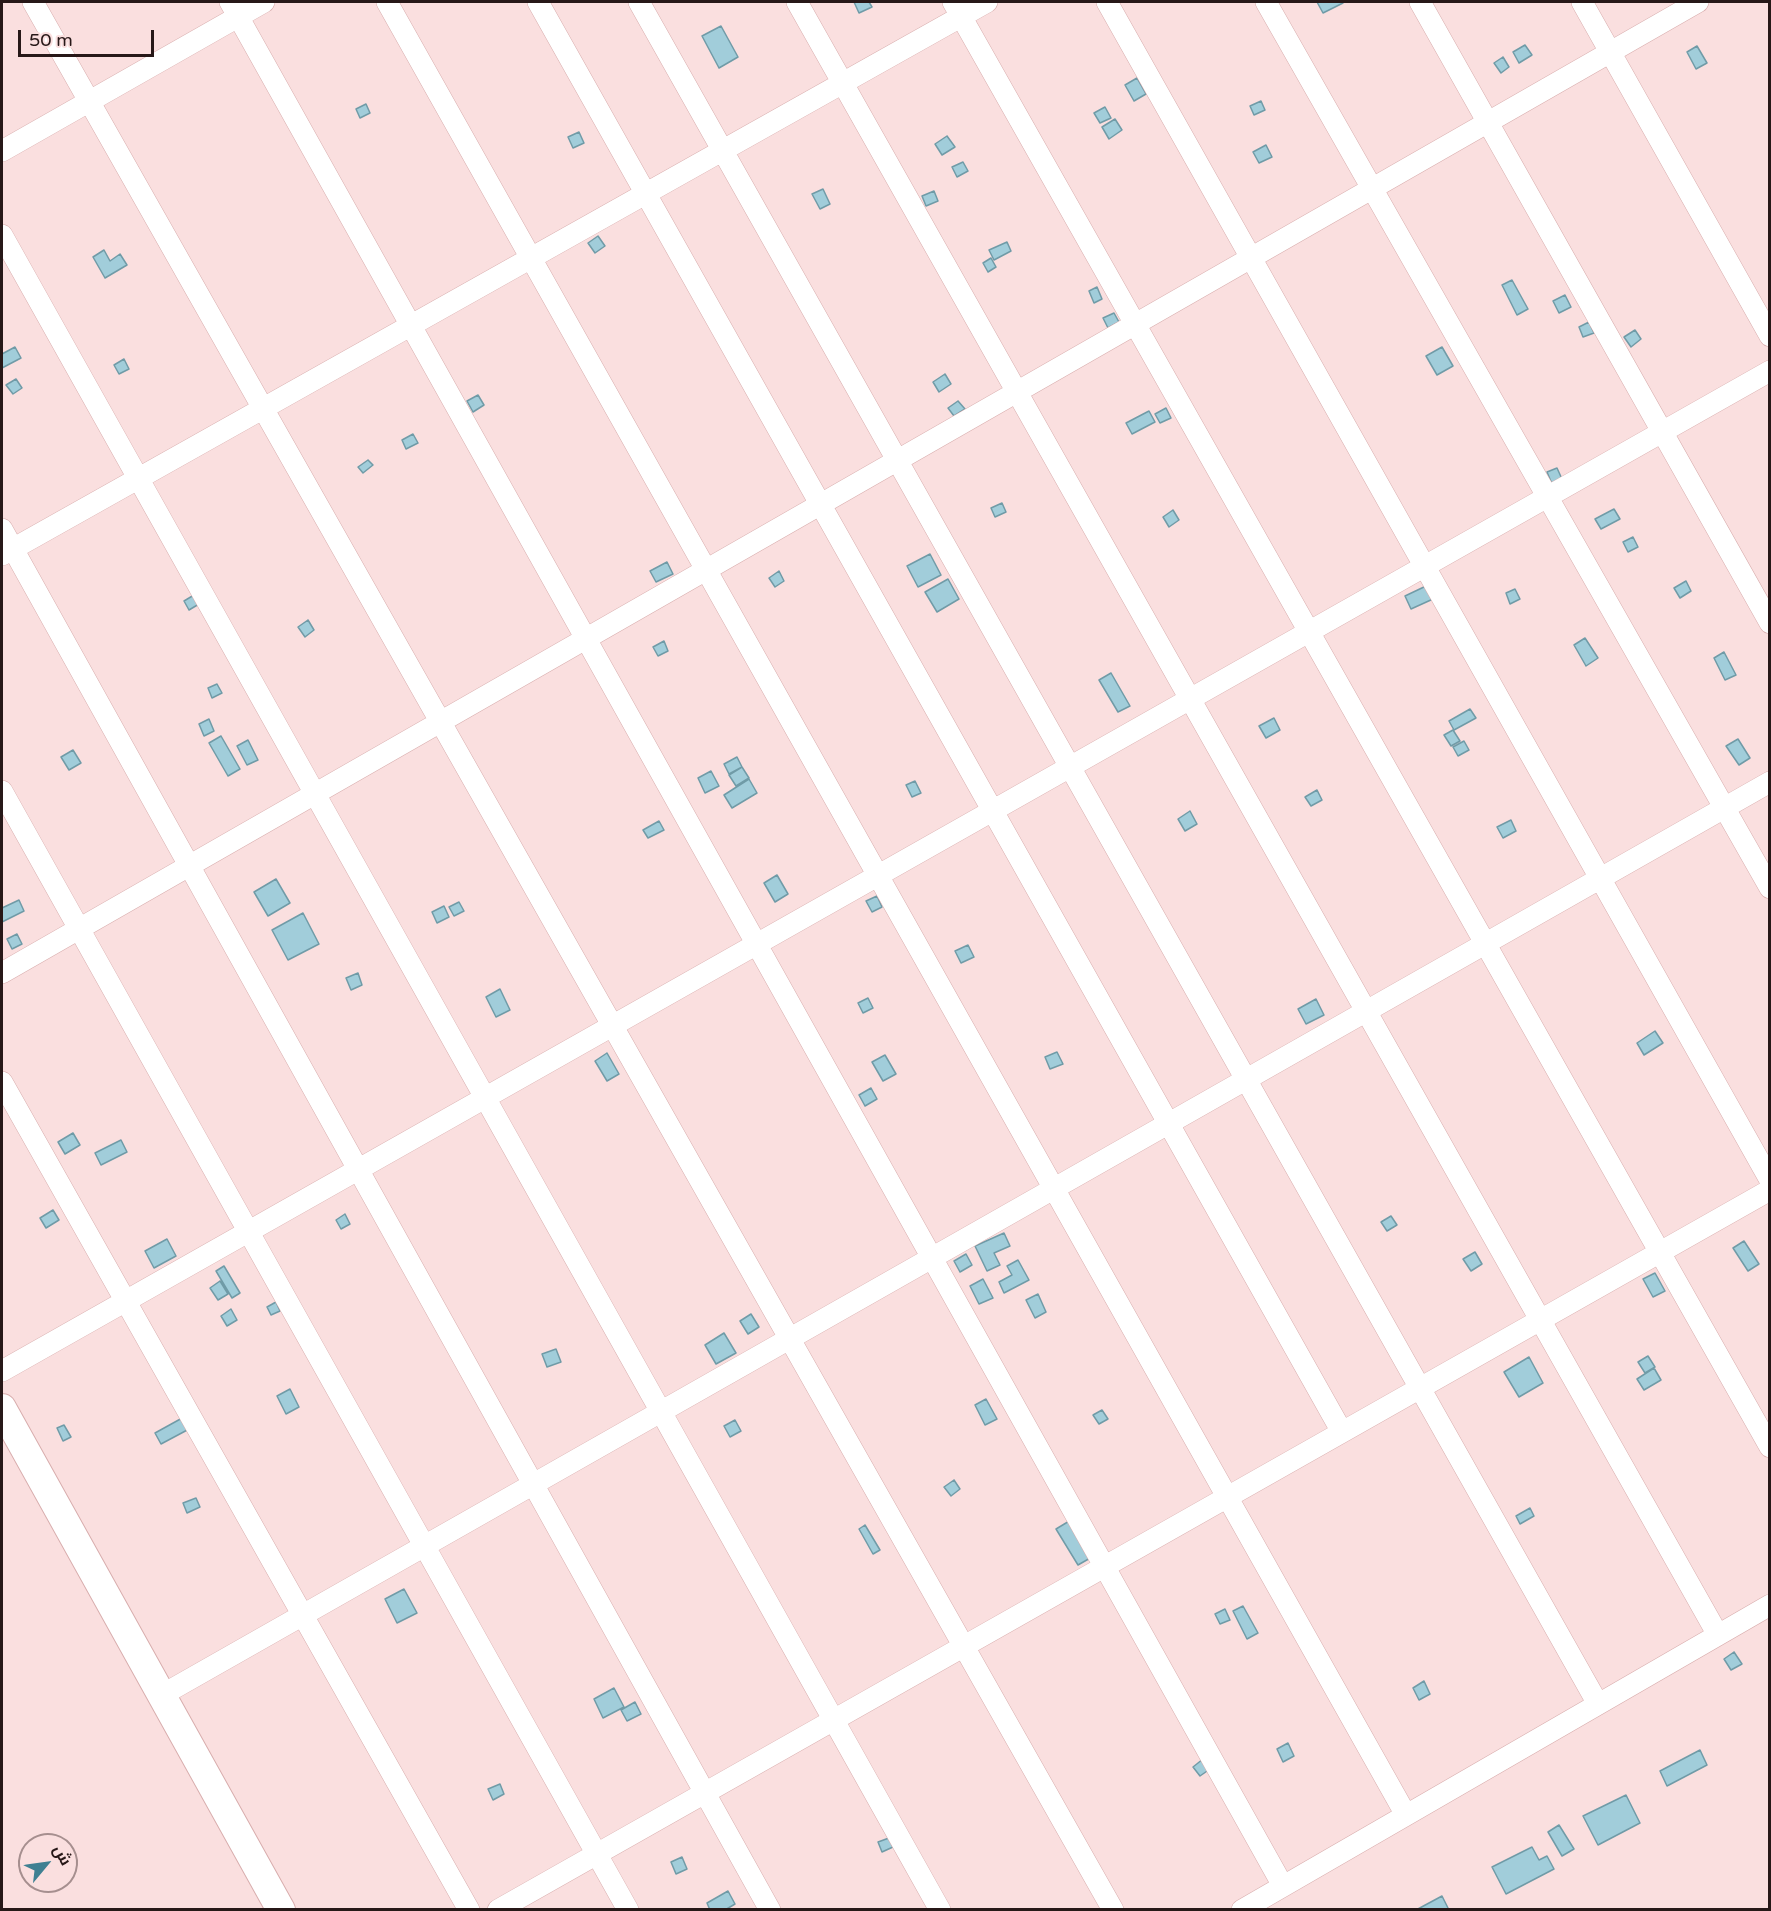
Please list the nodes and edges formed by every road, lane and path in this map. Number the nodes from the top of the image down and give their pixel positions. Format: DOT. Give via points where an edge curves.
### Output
graph roads {
  1 [pos="33,2"];
  2 [pos="264,2"];
  3 [pos="387,2"];
  4 [pos="538,2"];
  5 [pos="639,2"];
  6 [pos="797,2"];
  7 [pos="987,2"];
  8 [pos="1107,2"];
  9 [pos="1266,2"];
  10 [pos="1420,2"];
  11 [pos="1582,2"];
  12 [pos="1698,2"];
  13 [pos="234,9"];
  14 [pos="957,9"];
  15 [pos="1610,52"];
  16 [pos="843,82"];
  17 [pos="90,101"];
  18 [pos="1488,122"];
  19 [pos="2,150"];
  20 [pos="723,150"];
  21 [pos="1372,189"];
  22 [pos="645,194"];
  23 [pos="2,235"];
  24 [pos="531,258"];
  25 [pos="1251,258"];
  26 [pos="1135,324"];
  27 [pos="411,325"];
  28 [pos="1770,336"];
  29 [pos="1770,371"];
  30 [pos="1017,392"];
  31 [pos="263,408"];
  32 [pos="1662,432"];
  33 [pos="897,460"];
  34 [pos="138,478"];
  35 [pos="1547,497"];
  36 [pos="820,504"];
  37 [pos="2,529"];
  38 [pos="7,552"];
  39 [pos="1424,566"];
  40 [pos="706,570"];
  41 [pos="1770,623"];
  42 [pos="1309,632"];
  43 [pos="586,639"];
  44 [pos="1190,699"];
  45 [pos="441,722"];
  46 [pos="1070,767"];
  47 [pos="1770,782"];
  48 [pos="2,791"];
  49 [pos="315,794"];
  50 [pos="1724,808"];
  51 [pos="992,810"];
  52 [pos="189,866"];
  53 [pos="878,875"];
  54 [pos="1600,878"];
  55 [pos="1770,888"];
  56 [pos="79,929"];
  57 [pos="756,944"];
  58 [pos="1485,944"];
  59 [pos="2,973"];
  60 [pos="1366,1011"];
  61 [pos="613,1025"];
  62 [pos="1246,1079"];
  63 [pos="2,1082"];
  64 [pos="485,1097"];
  65 [pos="1168,1124"];
  66 [pos="358,1169"];
  67 [pos="1770,1180"];
  68 [pos="1054,1188"];
  69 [pos="1770,1190"];
  70 [pos="248,1231"];
  71 [pos="1660,1252"];
  72 [pos="932,1258"];
  73 [pos="125,1301"];
  74 [pos="1540,1320"];
  75 [pos="790,1339"];
  76 [pos="2,1371"];
  77 [pos="1420,1388"];
  78 [pos="2,1408"];
  79 [pos="661,1412"];
  80 [pos="1342,1432"];
  81 [pos="1770,1447"];
  82 [pos="533,1484"];
  83 [pos="1227,1497"];
  84 [pos="425,1546"];
  85 [pos="1104,1566"];
  86 [pos="1770,1605"];
  87 [pos="303,1615"];
  88 [pos="1718,1635"];
  89 [pos="964,1646"];
  90 [pos="162,1695"];
  91 [pos="1598,1704"];
  92 [pos="833,1720"];
  93 [pos="705,1792"];
  94 [pos="1406,1815"];
  95 [pos="597,1854"];
  96 [pos="1283,1886"];
  97 [pos="281,1910"];
  98 [pos="469,1910"];
  99 [pos="498,1910"];
  100 [pos="628,1910"];
  101 [pos="770,1910"];
  102 [pos="940,1910"];
  103 [pos="1113,1910"];
  104 [pos="1242,1910"];
  1 -- 17 [label="street"];
  2 -- 13 [label="street"];
  3 -- 24 [label="street"];
  4 -- 22 [label="street"];
  5 -- 20 [label="street"];
  6 -- 16 [label="street"];
  7 -- 14 [label="street"];
  8 -- 25 [label="street"];
  9 -- 21 [label="street"];
  10 -- 18 [label="street"];
  11 -- 15 [label="street"];
  12 -- 15 [label="street"];
  13 -- 17 [label="street"];
  13 -- 27 [label="street"];
  14 -- 16 [label="street"];
  14 -- 26 [label="street"];
  15 -- 18 [label="street"];
  15 -- 28 [label="street"];
  16 -- 20 [label="street"];
  16 -- 30 [label="street"];
  17 -- 19 [label="street"];
  17 -- 31 [label="street"];
  18 -- 21 [label="street"];
  18 -- 32 [label="street"];
  20 -- 22 [label="street"];
  20 -- 33 [label="street"];
  21 -- 25 [label="street"];
  21 -- 35 [label="street"];
  22 -- 24 [label="street"];
  22 -- 36 [label="street"];
  23 -- 34 [label="street"];
  24 -- 27 [label="street"];
  24 -- 40 [label="street"];
  25 -- 26 [label="street"];
  25 -- 39 [label="street"];
  26 -- 30 [label="street"];
  26 -- 42 [label="street"];
  27 -- 31 [label="street"];
  27 -- 43 [label="street"];
  29 -- 32 [label="street"];
  30 -- 33 [label="street"];
  30 -- 44 [label="street"];
  31 -- 34 [label="street"];
  31 -- 45 [label="street"];
  32 -- 35 [label="street"];
  32 -- 41 [label="street"];
  33 -- 36 [label="street"];
  33 -- 46 [label="street"];
  34 -- 38 [label="street"];
  34 -- 49 [label="street"];
  35 -- 39 [label="street"];
  35 -- 50 [label="street"];
  36 -- 40 [label="street"];
  36 -- 51 [label="street"];
  37 -- 38 [label="street"];
  38 -- 52 [label="street"];
  39 -- 42 [label="street"];
  39 -- 54 [label="street"];
  40 -- 43 [label="street"];
  40 -- 53 [label="street"];
  42 -- 44 [label="street"];
  42 -- 58 [label="street"];
  43 -- 45 [label="street"];
  43 -- 57 [label="street"];
  44 -- 46 [label="street"];
  44 -- 60 [label="street"];
  45 -- 49 [label="street"];
  45 -- 61 [label="street"];
  46 -- 51 [label="street"];
  46 -- 62 [label="street"];
  47 -- 50 [label="street"];
  48 -- 56 [label="street"];
  49 -- 52 [label="street"];
  49 -- 64 [label="street"];
  50 -- 54 [label="street"];
  50 -- 55 [label="street"];
  51 -- 53 [label="street"];
  51 -- 65 [label="street"];
  52 -- 56 [label="street"];
  52 -- 66 [label="street"];
  53 -- 57 [label="street"];
  53 -- 68 [label="street"];
  54 -- 58 [label="street"];
  54 -- 67 [label="street"];
  56 -- 59 [label="street"];
  56 -- 70 [label="street"];
  57 -- 61 [label="street"];
  57 -- 72 [label="street"];
  58 -- 60 [label="street"];
  58 -- 71 [label="street"];
  60 -- 62 [label="street"];
  60 -- 74 [label="street"];
  61 -- 64 [label="street"];
  61 -- 75 [label="street"];
  62 -- 65 [label="street"];
  62 -- 77 [label="street"];
  63 -- 73 [label="street"];
  64 -- 66 [label="street"];
  64 -- 79 [label="street"];
  65 -- 68 [label="street"];
  65 -- 80 [label="street"];
  66 -- 70 [label="street"];
  66 -- 82 [label="street"];
  68 -- 72 [label="street"];
  68 -- 83 [label="street"];
  69 -- 71 [label="street"];
  70 -- 73 [label="street"];
  70 -- 84 [label="street"];
  71 -- 74 [label="street"];
  71 -- 81 [label="street"];
  72 -- 75 [label="street"];
  72 -- 85 [label="street"];
  73 -- 76 [label="street"];
  73 -- 87 [label="street"];
  74 -- 77 [label="street"];
  74 -- 88 [label="street"];
  75 -- 79 [label="street"];
  75 -- 89 [label="street"];
  77 -- 80 [label="street"];
  77 -- 91 [label="street"];
  78 -- 90 [label="street"];
  79 -- 82 [label="street"];
  79 -- 92 [label="street"];
  80 -- 83 [label="street"];
  82 -- 84 [label="street"];
  82 -- 93 [label="street"];
  83 -- 85 [label="street"];
  83 -- 94 [label="street"];
  84 -- 87 [label="street"];
  84 -- 95 [label="street"];
  85 -- 89 [label="street"];
  85 -- 96 [label="street"];
  86 -- 88 [label="street"];
  87 -- 90 [label="street"];
  87 -- 98 [label="street"];
  88 -- 91 [label="street"];
  89 -- 92 [label="street"];
  89 -- 103 [label="street"];
  90 -- 97 [label="street"];
  91 -- 94 [label="street"];
  92 -- 93 [label="street"];
  92 -- 102 [label="street"];
  93 -- 95 [label="street"];
  93 -- 101 [label="street"];
  94 -- 96 [label="street"];
  95 -- 99 [label="street"];
  95 -- 100 [label="street"];
  96 -- 104 [label="street"];
}
